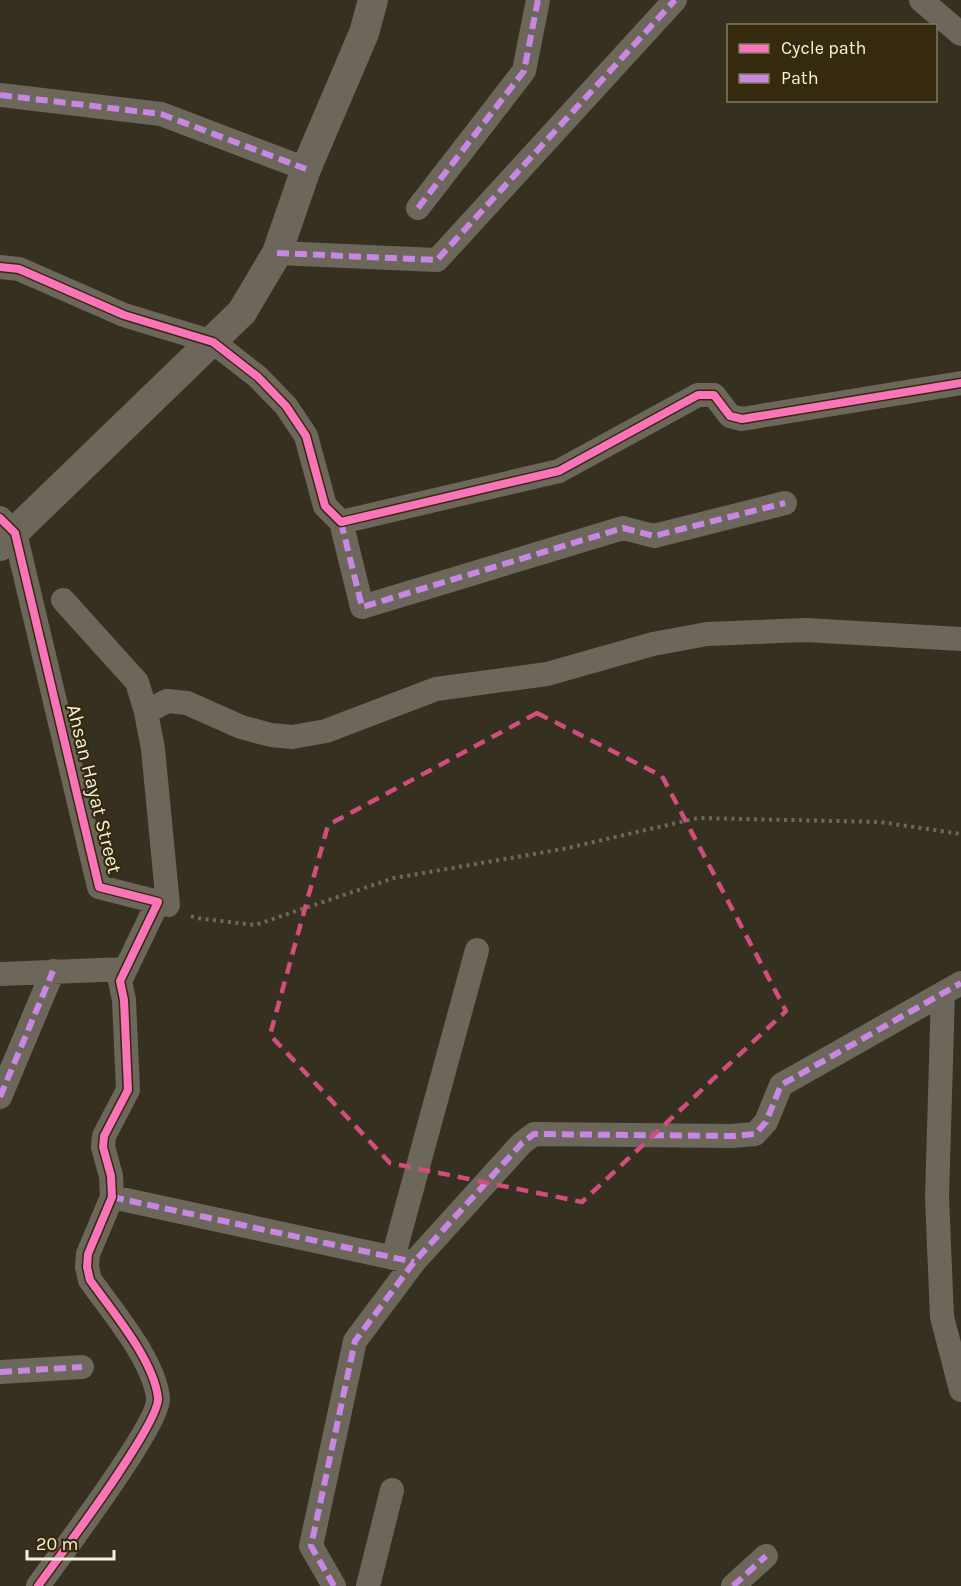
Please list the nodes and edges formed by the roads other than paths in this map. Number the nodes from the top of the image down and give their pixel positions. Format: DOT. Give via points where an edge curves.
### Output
graph roads {
  1 [pos="373,0"];
  2 [pos="538,0"];
  3 [pos="675,0"];
  4 [pos="921,0"];
  5 [pos="961,34"];
  6 [pos="0,95"];
  7 [pos="306,169"];
  8 [pos="418,208"];
  9 [pos="277,253"];
  10 [pos="0,267"];
  11 [pos="213,342"];
  12 [pos="961,383"];
  13 [pos="785,503"];
  14 [pos="341,522"];
  15 [pos="5,532"];
  16 [pos="63,600"];
  17 [pos="961,639"];
  18 [pos="146,712"];
  19 [pos="168,905"];
  20 [pos="477,950"];
  21 [pos="125,969"];
  22 [pos="53,971"];
  23 [pos="0,974"];
  24 [pos="952,988"];
  25 [pos="0,1097"];
  26 [pos="112,1197"];
  27 [pos="403,1260"];
  28 [pos="82,1367"];
  29 [pos="0,1372"];
  30 [pos="959,1374"];
  31 [pos="392,1490"];
  32 [pos="766,1556"];
  33 [pos="38,1586"];
  34 [pos="334,1586"];
  35 [pos="368,1586"];
  36 [pos="734,1586"];
  1 -- 7 [label="street" via="364,33"];
  2 -- 8 [label="street" via="524,71"];
  3 -- 9 [label="street" via="437,260"];
  4 -- 5 [label="street"];
  6 -- 7 [label="street" via="161,114"];
  7 -- 9 [label="street"];
  9 -- 11 [label="street" via="242,312"];
  10 -- 11 [label="street" via="19,269 124,315"];
  11 -- 14 [label="street" via="258,377 286,406 306,436 325,506"];
  11 -- 15 [label="street"];
  12 -- 14 [label="street" via="742,418 730,416 714,395 698,395 559,471"];
  13 -- 14 [label="street" via="654,536 623,528 362,607"];
  15 -- 21 [label="street, Ahsan Hayat Street" via="99,887 158,902"];
  16 -- 18 [label="street" via="137,682"];
  17 -- 18 [label="street" via="806,630 706,634 653,644 547,674 436,689 326,731 292,737 242,728 187,703 167,701"];
  18 -- 19 [label="street"];
  20 -- 27 [label="street"];
  21 -- 22 [label="street"];
  21 -- 26 [label="street, Ahsan Hayat Street" via="120,981 129,1090 104,1136 103,1147"];
  22 -- 23 [label="street"];
  22 -- 25 [label="street"];
  24 -- 27 [label="street" via="781,1085 766,1122 755,1134 534,1134"];
  24 -- 30 [label="street" via="937,1197 942,1317"];
  26 -- 27 [label="street"];
  26 -- 33 [label="street, Ahsan Hayat Street" via="88,1254 87,1267 90,1280 146,1362 158,1400 146,1431"];
  27 -- 34 [label="street" via="355,1341 311,1545"];
  28 -- 29 [label="street"];
  31 -- 35 [label="street"];
  32 -- 36 [label="street"];
}
